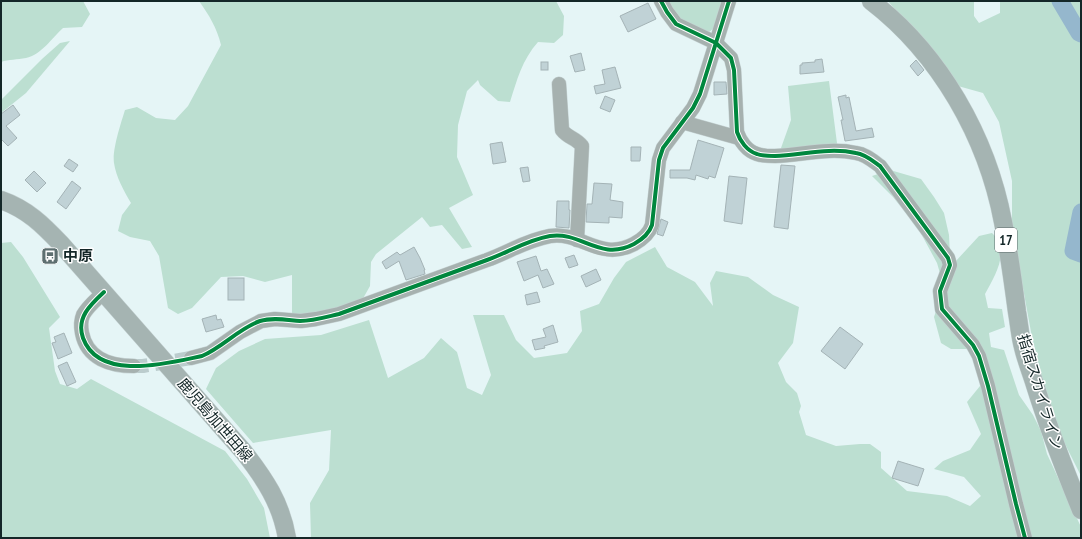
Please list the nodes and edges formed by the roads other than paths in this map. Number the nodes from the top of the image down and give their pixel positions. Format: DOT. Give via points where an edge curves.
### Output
graph roads {
  1 [pos="661,1"];
  2 [pos="729,1"];
  3 [pos="871,1"];
  4 [pos="716,43"];
  5 [pos="559,84"];
  6 [pos="682,122"];
  7 [pos="739,138"];
  8 [pos="1,200"];
  9 [pos="577,240"];
  10 [pos="104,292"];
  11 [pos="191,358"];
  12 [pos="134,366"];
  13 [pos="1081,510"];
  14 [pos="287,538"];
  15 [pos="1025,538"];
  1 -- 4 [label="street" via="676,24"];
  2 -- 4 [label="street"];
  3 -- 13 [label="main road, 指宿スカイライン / 17" via="910,37 939,72 960,103 978,138 994,182 1003,221 1023,347 1047,422"];
  4 -- 6 [label="street" via="700,94"];
  4 -- 7 [label="street" via="731,58 734,70"];
  5 -- 9 [label="street" via="562,130 566,136 578,140 582,146"];
  6 -- 7 [label="street"];
  6 -- 9 [label="street" via="663,148 649,233 640,241 618,250 609,250"];
  7 -- 15 [label="street" via="757,154 784,156 842,151 870,158 884,171 948,258 950,265 940,291 942,308 970,341 979,356"];
  8 -- 10 [label="main road, 鹿児島加世田線" via="23,210 40,222"];
  9 -- 11 [label="street" via="553,236 537,239 339,314 301,321 261,321 210,352"];
  10 -- 12 [label="street" via="83,316 81,328 86,344 93,354 102,360 112,364"];
  10 -- 14 [label="main road, 鹿児島加世田線" via="258,470 277,502 285,523"];
}
